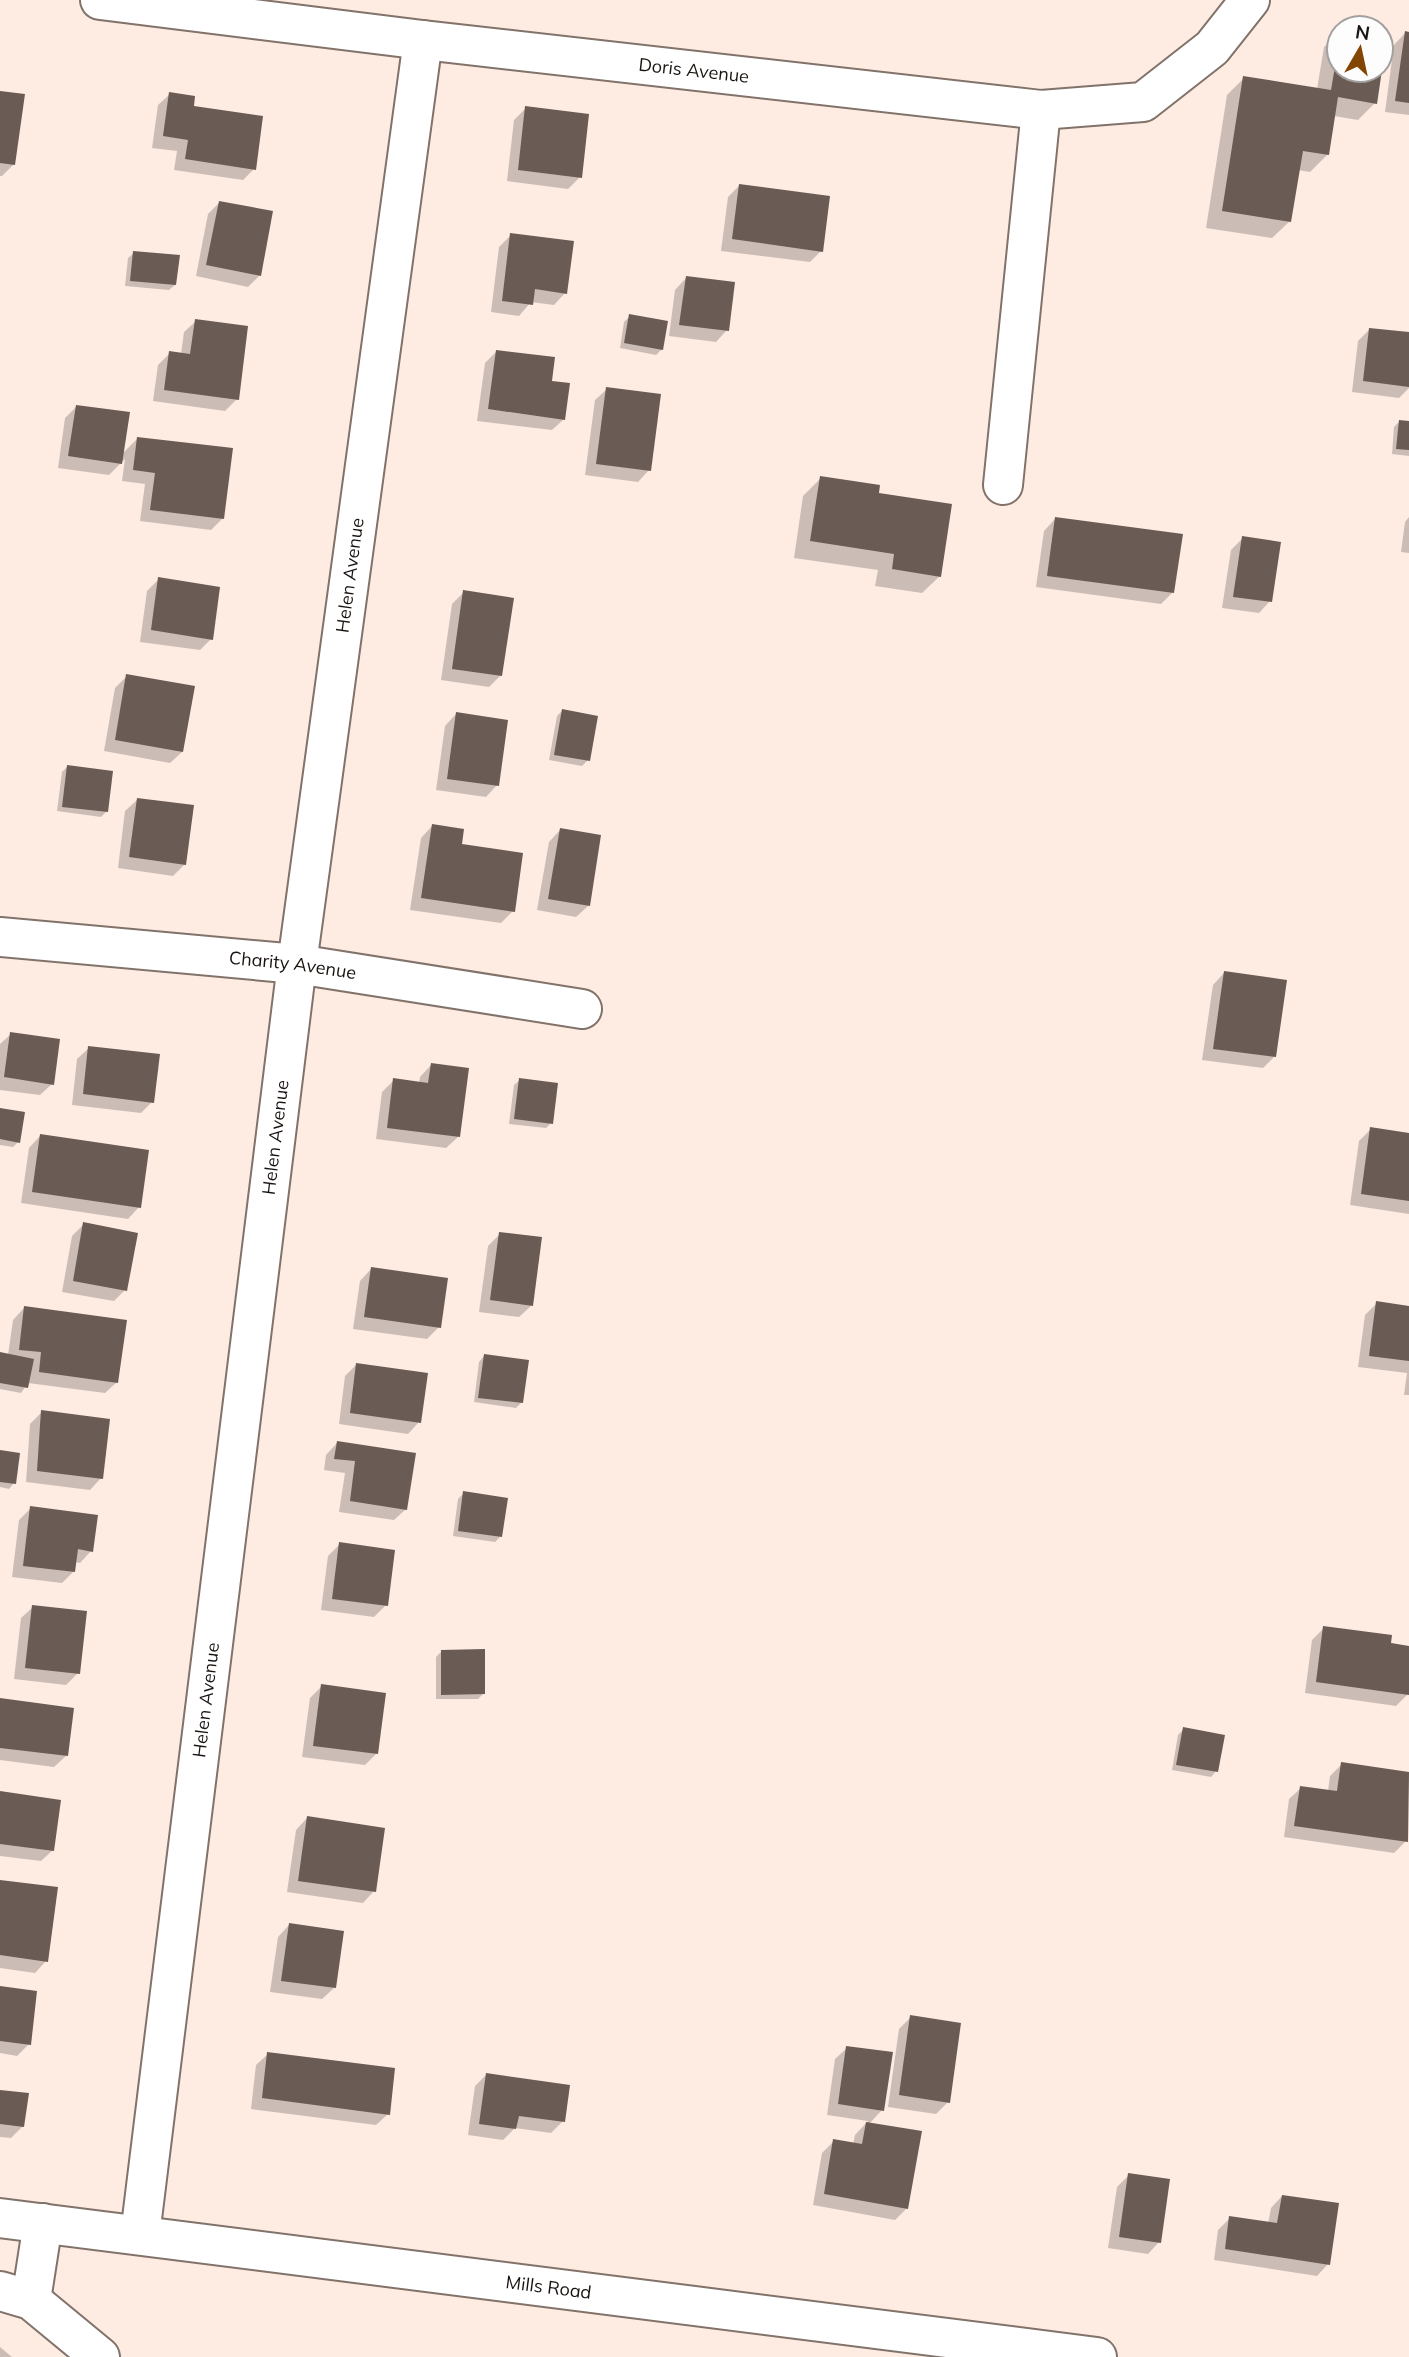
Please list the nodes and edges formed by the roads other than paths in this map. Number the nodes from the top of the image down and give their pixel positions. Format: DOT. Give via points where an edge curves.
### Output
graph roads {
  1 [pos="100,0"];
  2 [pos="1250,0"];
  3 [pos="423,40"];
  4 [pos="1041,110"];
  5 [pos="1003,485"];
  6 [pos="0,937"];
  7 [pos="296,964"];
  8 [pos="582,1009"];
  9 [pos="0,2218"];
  10 [pos="43,2223"];
  11 [pos="140,2235"];
  12 [pos="15,2296"];
  13 [pos="885,2344"];
  14 [pos="100,2357"];
  15 [pos="1097,2357"];
  1 -- 3 [label="street, Doris Avenue"];
  2 -- 4 [label="street, Doris Avenue" via="1212,47 1143,102"];
  3 -- 4 [label="street, Doris Avenue"];
  3 -- 7 [label="street, Helen Avenue"];
  4 -- 5 [label="street"];
  6 -- 7 [label="street, Charity Avenue"];
  7 -- 8 [label="street, Charity Avenue"];
  7 -- 11 [label="street, Helen Avenue"];
  9 -- 10 [label="street, Mills Road"];
  10 -- 11 [label="street, Mills Road"];
  10 -- 12 [label="street"];
  11 -- 13 [label="street, Mills Road"];
  12 -- 14 [label="street"];
  13 -- 15 [label="street, Mills Road"];
}
